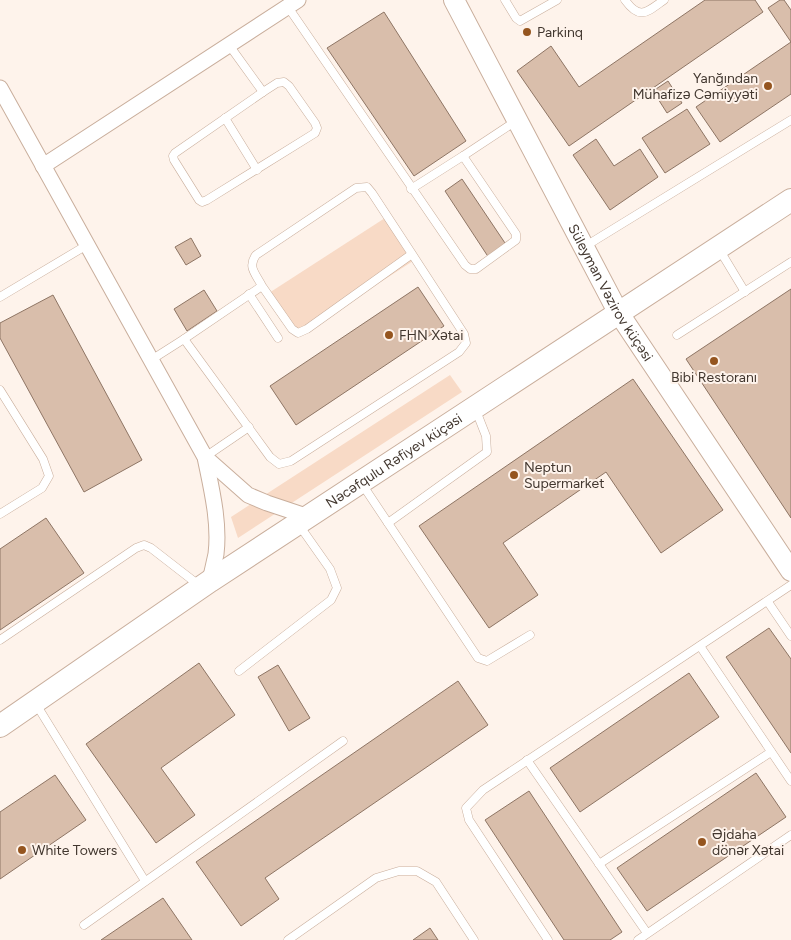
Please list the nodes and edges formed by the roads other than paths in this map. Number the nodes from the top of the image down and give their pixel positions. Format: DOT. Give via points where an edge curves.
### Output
graph roads {
  1 [pos="454,0"];
  2 [pos="505,0"];
  3 [pos="557,0"];
  4 [pos="626,0"];
  5 [pos="664,0"];
  6 [pos="293,3"];
  7 [pos="229,45"];
  8 [pos="0,88"];
  9 [pos="263,92"];
  10 [pos="225,118"];
  11 [pos="517,120"];
  12 [pos="791,120"];
  13 [pos="464,156"];
  14 [pos="43,166"];
  15 [pos="257,170"];
  16 [pos="412,189"];
  17 [pos="791,200"];
  18 [pos="87,245"];
  19 [pos="717,247"];
  20 [pos="584,248"];
  21 [pos="412,254"];
  22 [pos="791,262"];
  23 [pos="262,286"];
  24 [pos="746,292"];
  25 [pos="249,294"];
  26 [pos="0,297"];
  27 [pos="618,312"];
  28 [pos="677,335"];
  29 [pos="278,338"];
  30 [pos="184,339"];
  31 [pos="151,360"];
  32 [pos="0,390"];
  33 [pos="474,407"];
  34 [pos="249,427"];
  35 [pos="205,456"];
  36 [pos="361,483"];
  37 [pos="0,514"];
  38 [pos="303,520"];
  39 [pos="388,523"];
  40 [pos="791,571"];
  41 [pos="206,584"];
  42 [pos="791,585"];
  43 [pos="768,602"];
  44 [pos="530,635"];
  45 [pos="791,636"];
  46 [pos="0,640"];
  47 [pos="700,646"];
  48 [pos="239,671"];
  49 [pos="36,702"];
  50 [pos="0,726"];
  51 [pos="343,741"];
  52 [pos="771,752"];
  53 [pos="527,760"];
  54 [pos="791,781"];
  55 [pos="791,835"];
  56 [pos="600,864"];
  57 [pos="145,881"];
  58 [pos="84,925"];
  59 [pos="648,933"];
  60 [pos="288,940"];
  61 [pos="474,940"];
  62 [pos="548,940"];
  63 [pos="638,940"];
  1 -- 11 [label="street, Süleyman Vəzirov küçəsi"];
  2 -- 3 [label="lane" via="520,21"];
  4 -- 5 [label="lane" via="640,14"];
  6 -- 7 [label="street"];
  6 -- 16 [label="lane"];
  7 -- 9 [label="lane"];
  7 -- 14 [label="street"];
  8 -- 14 [label="street"];
  9 -- 10 [label="lane"];
  9 -- 15 [label="lane" via="284,82 317,128 315,133"];
  10 -- 15 [label="lane"];
  10 -- 15 [label="lane" via="175,153 174,160 202,202"];
  11 -- 13 [label="lane"];
  11 -- 20 [label="street, Süleyman Vəzirov küçəsi"];
  12 -- 20 [label="lane"];
  13 -- 16 [label="lane"];
  13 -- 16 [label="lane" via="516,234 512,244 476,269 465,265"];
  14 -- 18 [label="street"];
  17 -- 19 [label="main road, Nəcəfqulu Rəfiyev küçəsi"];
  18 -- 26 [label="lane"];
  18 -- 31 [label="street"];
  19 -- 24 [label="lane"];
  19 -- 27 [label="main road, Nəcəfqulu Rəfiyev küçəsi"];
  20 -- 27 [label="street, Süleyman Vəzirov küçəsi"];
  21 -- 23 [label="lane" via="307,330 298,333"];
  21 -- 23 [label="lane" via="367,187 356,188 256,255 251,266"];
  21 -- 34 [label="lane" via="464,334 466,343 459,352 291,461 280,464 270,457"];
  22 -- 24 [label="lane"];
  23 -- 25 [label="lane"];
  24 -- 28 [label="lane"];
  25 -- 29 [label="lane"];
  25 -- 30 [label="lane"];
  27 -- 33 [label="main road, Nəcəfqulu Rəfiyev küçəsi"];
  27 -- 40 [label="street, Süleyman Vəzirov küçəsi"];
  30 -- 31 [label="lane"];
  30 -- 34 [label="lane"];
  31 -- 35 [label="street"];
  32 -- 37 [label="lane" via="43,459 49,476 42,488"];
  33 -- 36 [label="main road, Nəcəfqulu Rəfiyev küçəsi"];
  33 -- 39 [label="lane" via="486,436 487,452"];
  34 -- 35 [label="lane"];
  35 -- 38 [label="street" via="248,495"];
  35 -- 41 [label="street" via="216,532 216,553"];
  36 -- 38 [label="main road, Nəcəfqulu Rəfiyev küçəsi"];
  36 -- 39 [label="lane"];
  38 -- 41 [label="main road, Nəcəfqulu Rəfiyev küçəsi"];
  38 -- 48 [label="lane" via="337,588 331,600"];
  39 -- 44 [label="lane" via="478,658 487,660"];
  41 -- 46 [label="lane" via="144,545"];
  41 -- 49 [label="main road, Nəcəfqulu Rəfiyev küçəsi"];
  42 -- 43 [label="lane"];
  43 -- 45 [label="lane"];
  43 -- 47 [label="lane"];
  47 -- 52 [label="lane"];
  47 -- 53 [label="lane"];
  49 -- 50 [label="main road, Nəcəfqulu Rəfiyev küçəsi"];
  49 -- 57 [label="lane"];
  51 -- 57 [label="lane"];
  52 -- 54 [label="lane"];
  52 -- 56 [label="lane"];
  53 -- 56 [label="lane"];
  53 -- 62 [label="lane" via="483,790 466,808 469,820"];
  55 -- 59 [label="lane"];
  56 -- 59 [label="lane"];
  57 -- 58 [label="lane"];
  59 -- 63 [label="lane"];
  60 -- 61 [label="lane" via="376,878 399,870 417,871 436,882"];
}
